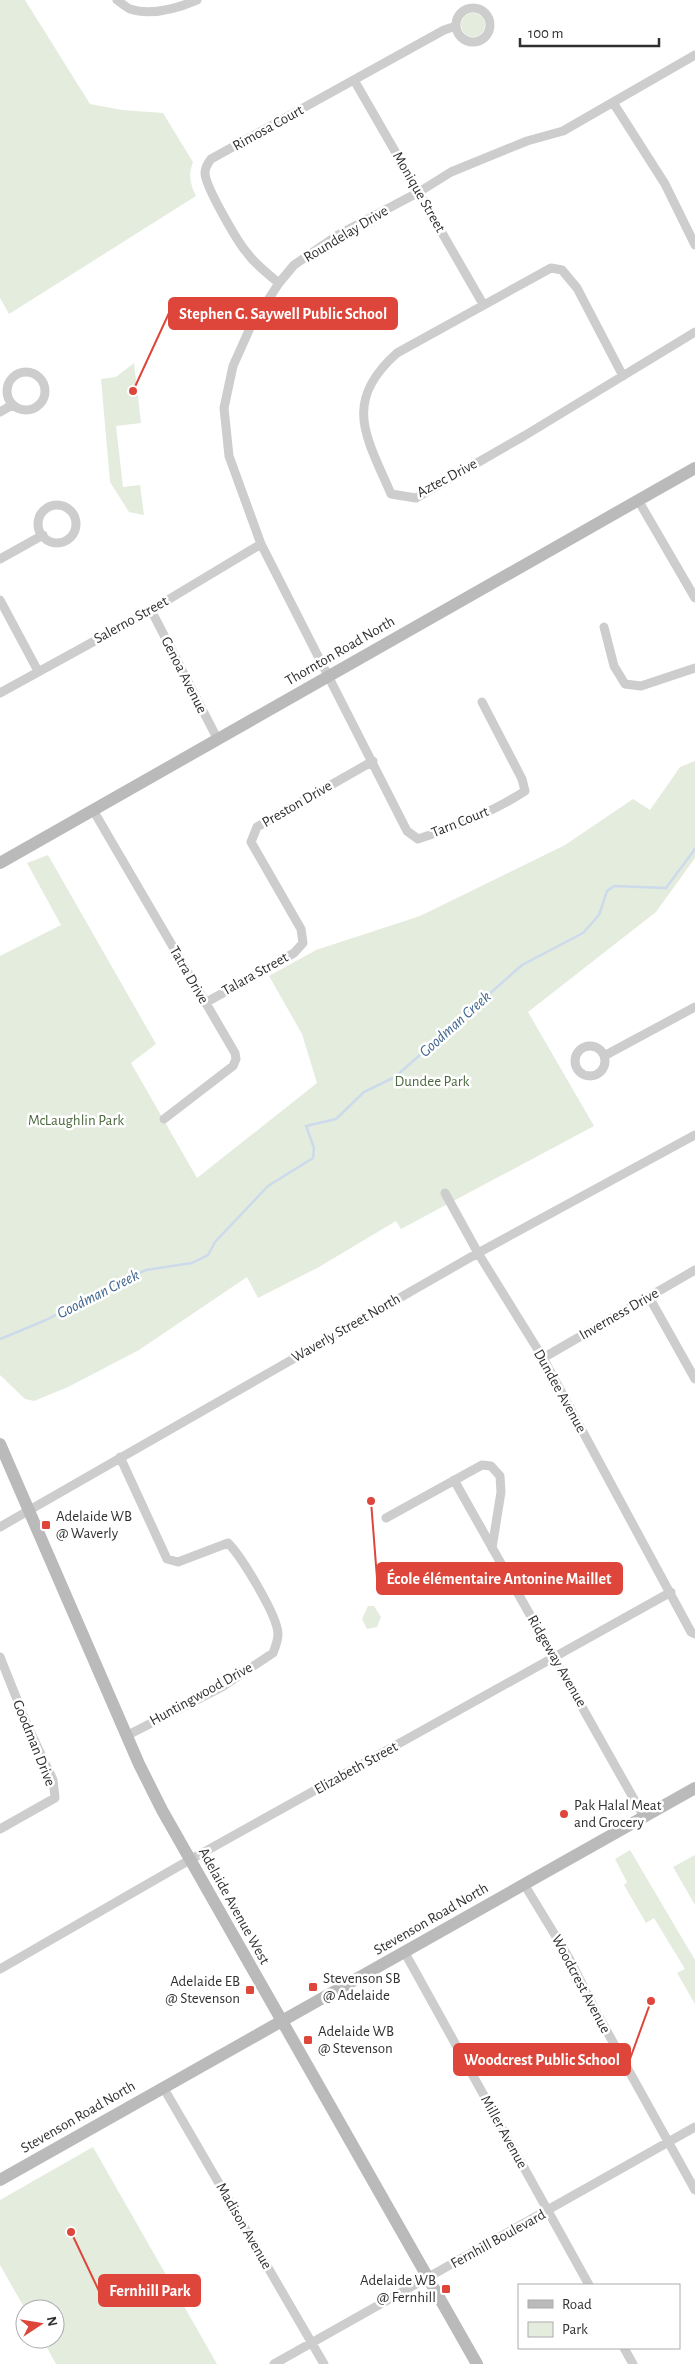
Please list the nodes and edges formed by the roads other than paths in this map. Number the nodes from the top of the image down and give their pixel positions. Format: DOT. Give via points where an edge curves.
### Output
graph roads {
  1 [pos="117,0"];
  2 [pos="197,0"];
  3 [pos="456,26"];
  4 [pos="695,55"];
  5 [pos="354,80"];
  6 [pos="614,104"];
  7 [pos="419,192"];
  8 [pos="695,246"];
  9 [pos="278,283"];
  10 [pos="483,304"];
  11 [pos="695,332"];
  12 [pos="623,376"];
  13 [pos="12,404"];
  14 [pos="0,412"];
  15 [pos="695,468"];
  16 [pos="638,500"];
  17 [pos="43,534"];
  18 [pos="261,544"];
  19 [pos="0,559"];
  20 [pos="695,598"];
  21 [pos="0,600"];
  22 [pos="151,610"];
  23 [pos="604,627"];
  24 [pos="695,668"];
  25 [pos="38,671"];
  26 [pos="328,677"];
  27 [pos="0,693"];
  28 [pos="482,702"];
  29 [pos="218,740"];
  30 [pos="373,761"];
  31 [pos="93,810"];
  32 [pos="0,862"];
  33 [pos="303,943"];
  34 [pos="205,1003"];
  35 [pos="695,1007"];
  36 [pos="604,1056"];
  37 [pos="164,1119"];
  38 [pos="695,1136"];
  39 [pos="444,1193"];
  40 [pos="478,1253"];
  41 [pos="695,1270"];
  42 [pos="649,1297"];
  43 [pos="543,1358"];
  44 [pos="695,1379"];
  45 [pos="0,1444"];
  46 [pos="120,1457"];
  47 [pos="454,1480"];
  48 [pos="28,1510"];
  49 [pos="386,1518"];
  50 [pos="0,1527"];
  51 [pos="492,1548"];
  52 [pos="671,1592"];
  53 [pos="695,1634"];
  54 [pos="0,1657"];
  55 [pos="556,1657"];
  56 [pos="126,1736"];
  57 [pos="695,1788"];
  58 [pos="644,1816"];
  59 [pos="0,1829"];
  60 [pos="190,1860"];
  61 [pos="524,1884"];
  62 [pos="405,1953"];
  63 [pos="0,1969"];
  64 [pos="280,2021"];
  65 [pos="163,2088"];
  66 [pos="695,2126"];
  67 [pos="668,2142"];
  68 [pos="0,2180"];
  69 [pos="695,2190"];
  70 [pos="547,2211"];
  71 [pos="428,2278"];
  72 [pos="588,2284"];
  73 [pos="312,2342"];
  74 [pos="625,2349"];
  75 [pos="274,2364"];
  76 [pos="324,2364"];
  77 [pos="477,2364"];
  78 [pos="633,2364"];
  1 -- 2 [label="street" via="130,9 156,11"];
  3 -- 5 [label="street, Rimosa Court"];
  4 -- 6 [label="street, Roundelay Drive"];
  5 -- 7 [label="street, Monique Street"];
  5 -- 9 [label="street, Rimosa Court" via="211,159 205,172 207,183 239,242"];
  6 -- 7 [label="street, Roundelay Drive" via="563,131 527,141 451,172"];
  6 -- 8 [label="street" via="665,184"];
  7 -- 9 [label="street, Roundelay Drive" via="338,235 294,265"];
  7 -- 10 [label="street, Monique Street"];
  9 -- 18 [label="street, Roundelay Drive" via="250,328 233,366 224,408 230,456"];
  10 -- 12 [label="street" via="551,268 562,270 577,288"];
  10 -- 12 [label="street, Aztec Drive" via="397,353 379,369 364,397 368,442 391,494 416,498"];
  11 -- 12 [label="street, Aztec Drive"];
  13 -- 13 [label="street" via="18,410 30,411 41,405 45,388 42,380 32,372 21,372 10,378 5,392"];
  13 -- 14 [label="street"];
  15 -- 16 [label="main road, Thornton Road North"];
  16 -- 20 [label="street"];
  16 -- 26 [label="main road, Thornton Road North"];
  17 -- 17 [label="street" via="47,541 61,544 74,534 77,521 67,507 54,504 40,514 37,527"];
  17 -- 19 [label="street"];
  18 -- 22 [label="street, Salerno Street"];
  18 -- 26 [label="street, Roundelay Drive"];
  21 -- 25 [label="street"];
  22 -- 25 [label="street, Salerno Street"];
  22 -- 29 [label="street, Genoa Avenue"];
  23 -- 24 [label="street" via="614,666 625,684 641,686"];
  25 -- 27 [label="street, Salerno Street"];
  26 -- 29 [label="main road, Thornton Road North"];
  26 -- 30 [label="street, Tarn Court"];
  28 -- 30 [label="street, Tarn Court" via="525,791 508,802 418,838 407,831"];
  29 -- 31 [label="main road, Thornton Road North"];
  30 -- 33 [label="street, Preston Drive" via="257,827 251,842 300,929"];
  31 -- 32 [label="main road, Thornton Road North"];
  31 -- 34 [label="street, Tatra Drive"];
  33 -- 34 [label="street, Talara Street" via="294,953"];
  34 -- 37 [label="street, Tatra Drive" via="235,1053 235,1063"];
  35 -- 36 [label="street"];
  38 -- 40 [label="street, Waverly Street North"];
  39 -- 40 [label="street, Dundee Avenue"];
  40 -- 43 [label="street, Dundee Avenue"];
  40 -- 46 [label="street, Waverly Street North"];
  41 -- 42 [label="street, Inverness Drive"];
  42 -- 43 [label="street, Inverness Drive"];
  42 -- 44 [label="street"];
  43 -- 52 [label="street, Dundee Avenue"];
  45 -- 48 [label="main road, Adelaide Avenue West"];
  46 -- 48 [label="street, Waverly Street North"];
  46 -- 56 [label="street, Huntingwood Drive" via="167,1558 178,1562 228,1543 238,1554 267,1605 278,1634 273,1653 222,1687"];
  47 -- 49 [label="street"];
  47 -- 51 [label="street, Ridgeway Avenue"];
  47 -- 51 [label="street" via="482,1465 491,1466 500,1476 501,1492"];
  48 -- 50 [label="street, Waverly Street North"];
  48 -- 56 [label="main road, Adelaide Avenue West"];
  51 -- 55 [label="street, Ridgeway Avenue"];
  52 -- 53 [label="street"];
  52 -- 55 [label="street, Elizabeth Street"];
  54 -- 59 [label="street, Goodman Drive" via="53,1780 55,1798"];
  55 -- 58 [label="street, Ridgeway Avenue"];
  55 -- 60 [label="street, Elizabeth Street"];
  56 -- 60 [label="main road, Adelaide Avenue West"];
  57 -- 58 [label="main road, Stevenson Road North"];
  58 -- 61 [label="main road, Stevenson Road North"];
  60 -- 63 [label="street, Elizabeth Street"];
  60 -- 64 [label="main road, Adelaide Avenue West"];
  61 -- 62 [label="main road, Stevenson Road North"];
  61 -- 67 [label="street, Woodcrest Avenue" via="569,1958"];
  62 -- 64 [label="main road, Stevenson Road North"];
  62 -- 70 [label="street, Miller Avenue"];
  64 -- 65 [label="main road, Stevenson Road North"];
  64 -- 71 [label="main road, Adelaide Avenue West"];
  65 -- 68 [label="main road, Stevenson Road North"];
  65 -- 73 [label="street, Madison Avenue"];
  66 -- 67 [label="street, Fernhill Boulevard"];
  67 -- 69 [label="street, Woodcrest Avenue"];
  67 -- 70 [label="street, Fernhill Boulevard"];
  70 -- 71 [label="street, Fernhill Boulevard"];
  70 -- 72 [label="street, Miller Avenue"];
  71 -- 73 [label="street, Fernhill Boulevard"];
  71 -- 77 [label="main road, Adelaide Avenue West"];
  73 -- 75 [label="street, Fernhill Boulevard"];
  73 -- 76 [label="street, Madison Avenue"];
  74 -- 78 [label="street"];
}
